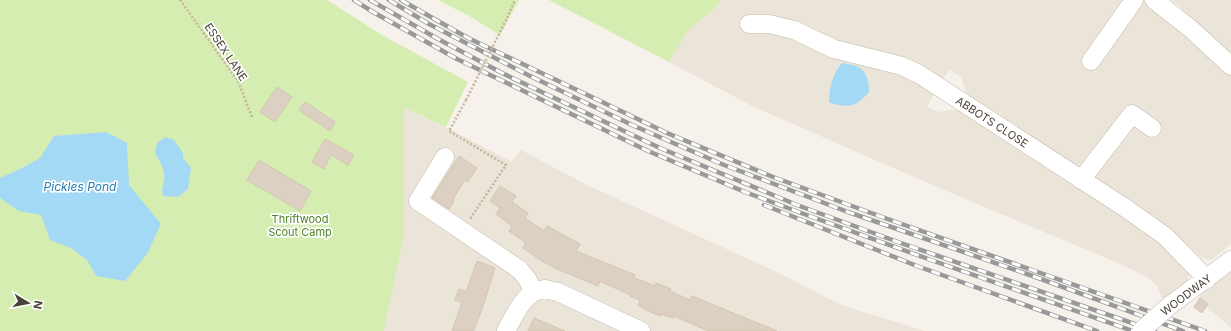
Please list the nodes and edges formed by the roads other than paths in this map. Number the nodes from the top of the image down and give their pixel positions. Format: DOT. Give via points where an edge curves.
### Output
graph roads {
  1 [pos="1134,0"];
  2 [pos="1154,0"];
  3 [pos="749,24"];
  4 [pos="1091,61"];
  5 [pos="1231,66"];
  6 [pos="1152,128"];
  7 [pos="445,157"];
  8 [pos="1082,180"];
  9 [pos="1231,260"];
  10 [pos="1207,279"];
  11 [pos="533,292"];
  12 [pos="506,331"];
  13 [pos="641,331"];
  14 [pos="1141,331"];
  1 -- 4 [label="street"];
  2 -- 5 [label="street" via="1191,29"];
  3 -- 8 [label="street, ABBOTS CLOSE" via="769,24 794,30 834,49 902,66 919,74"];
  6 -- 8 [label="street" via="1132,114"];
  7 -- 11 [label="street" via="418,201 520,270"];
  8 -- 10 [label="street, ABBOTS CLOSE" via="1165,236"];
  9 -- 10 [label="street, WOODWAY"];
  10 -- 14 [label="street, WOODWAY, bridge" via="1169,306"];
  11 -- 12 [label="street" via="517,309"];
  11 -- 13 [label="street" via="545,289 558,292"];
}
